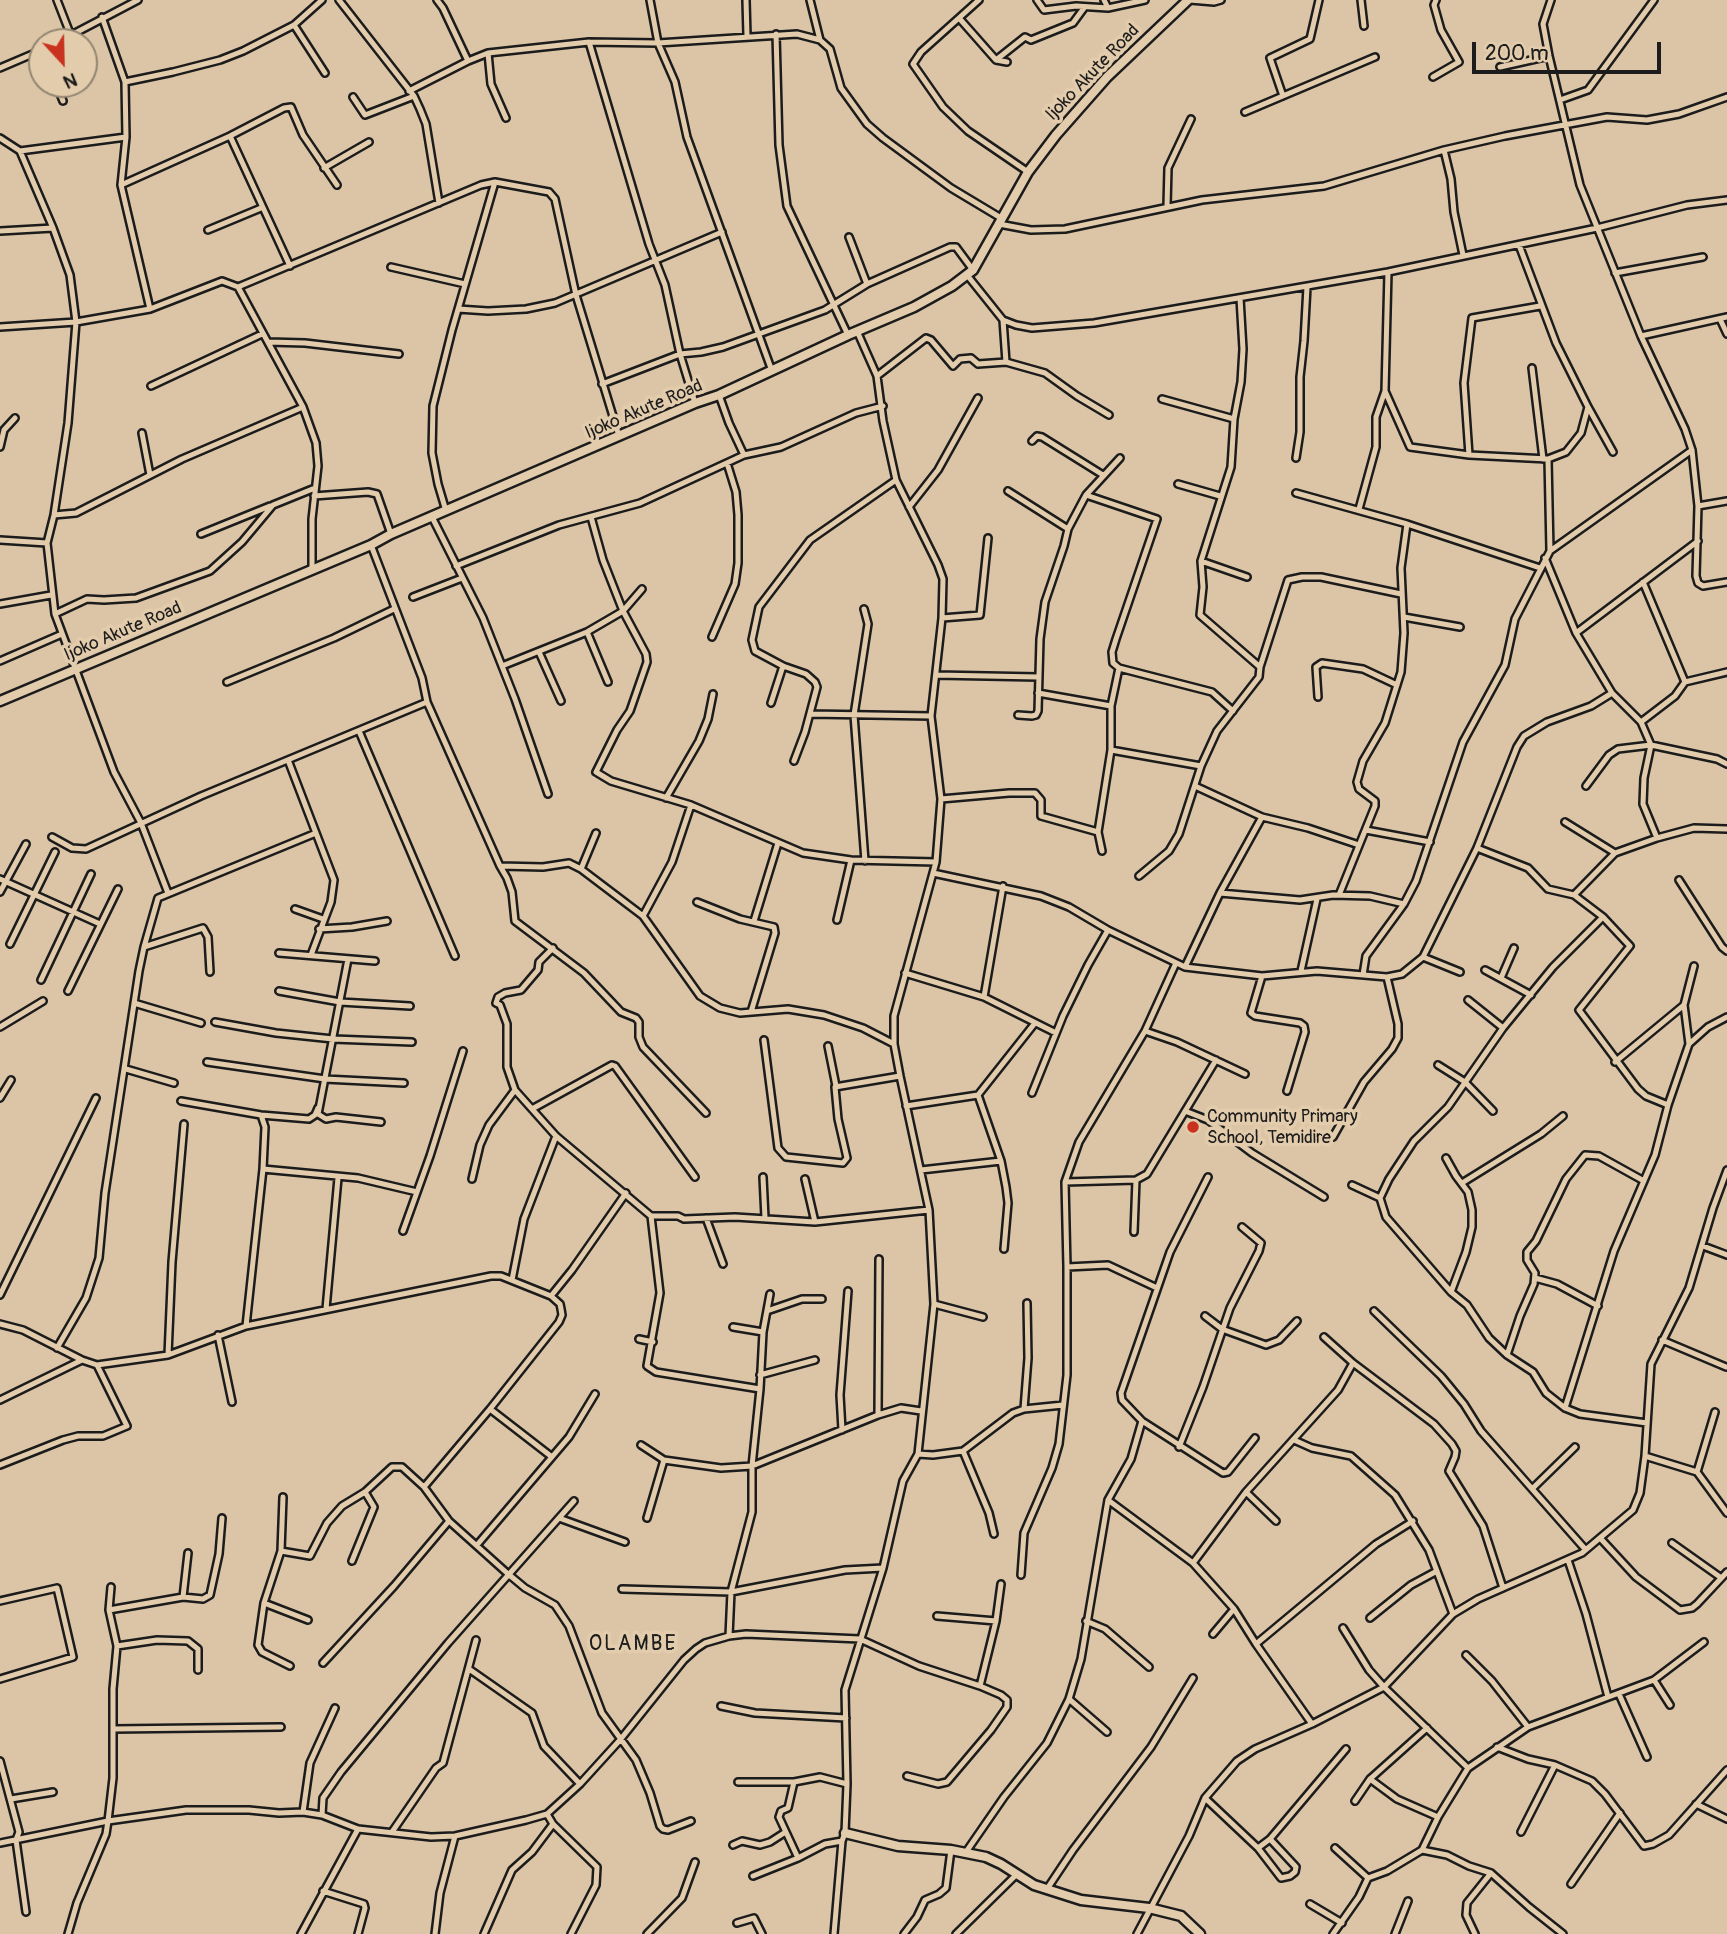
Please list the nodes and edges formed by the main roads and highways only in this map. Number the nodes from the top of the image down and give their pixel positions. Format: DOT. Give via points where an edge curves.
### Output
graph roads {
  1 [pos="1189,0"];
  2 [pos="0,701"];
  3 [pos="843,1837"];
  4 [pos="1200,1934"];
  1 -- 2 [label="main road, Ijoko Akute Road" via="1107,77 1056,135 1028,172 970,273 952,286 719,395"];
  3 -- 4 [label="main road" via="966,1852 1001,1864 1034,1885 1080,1900 1181,1916"];
}
